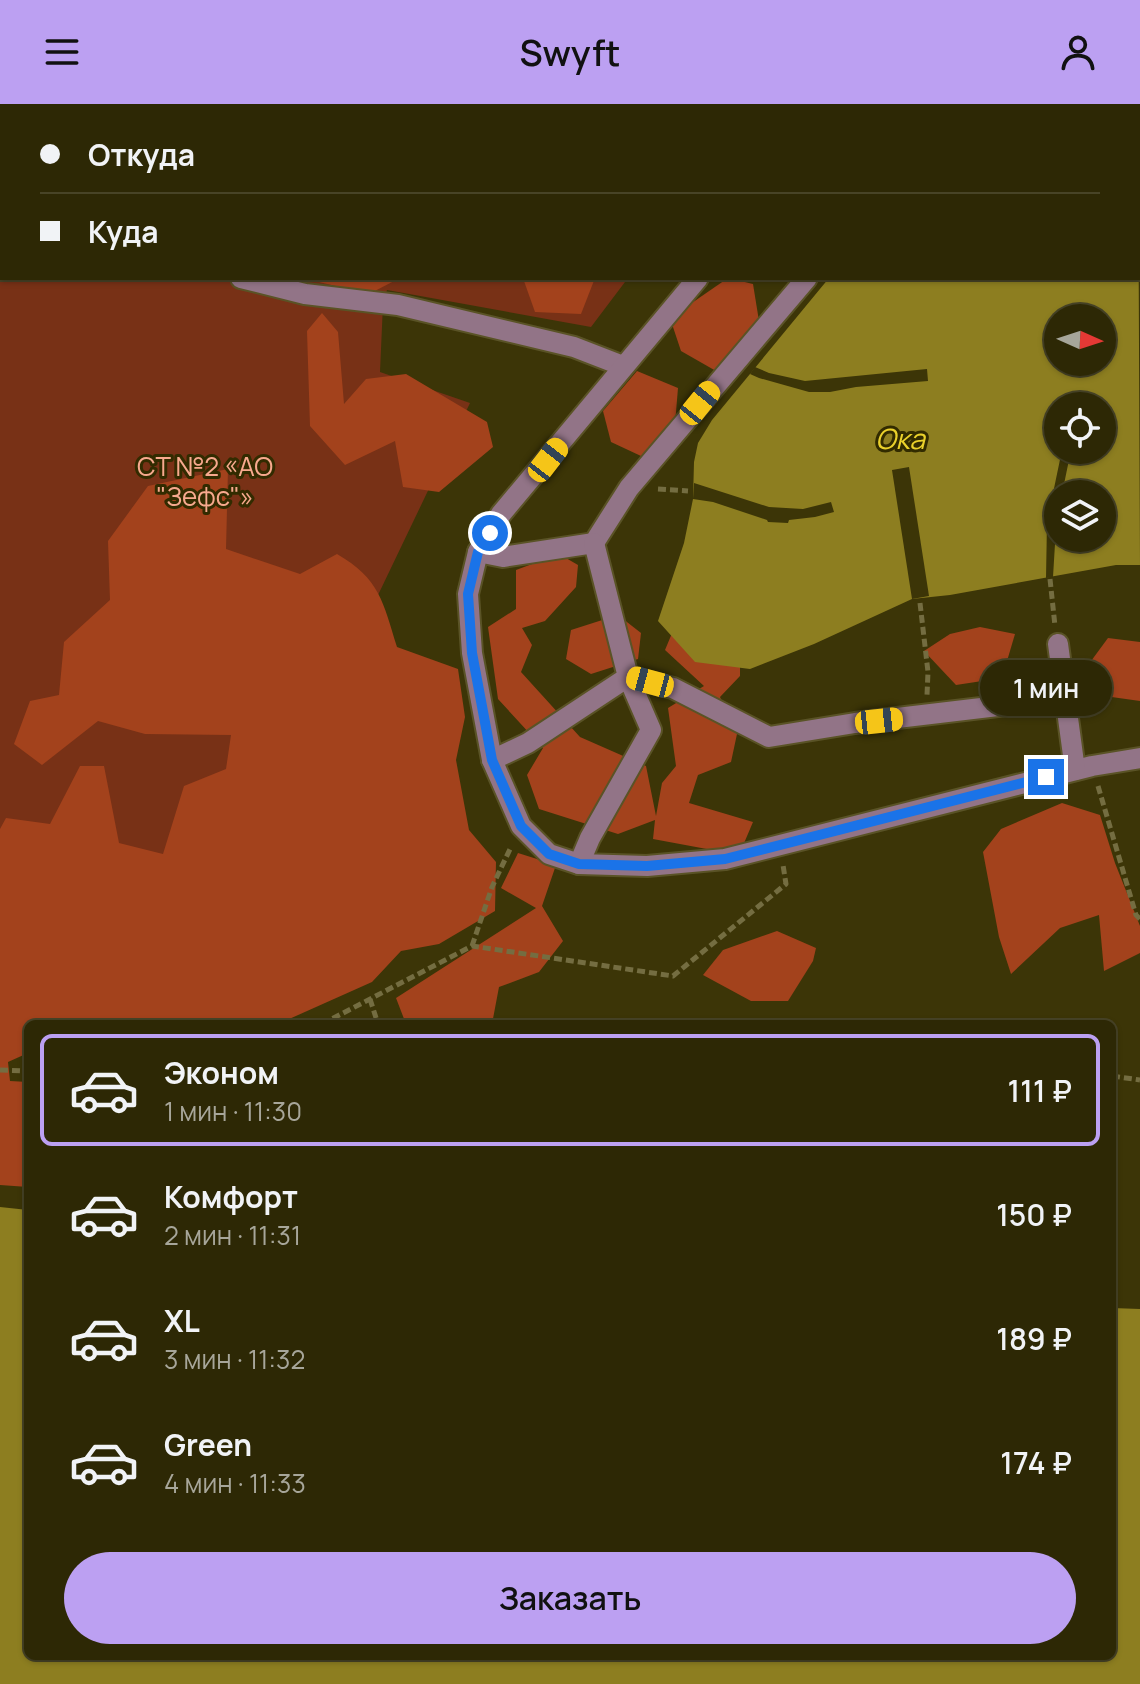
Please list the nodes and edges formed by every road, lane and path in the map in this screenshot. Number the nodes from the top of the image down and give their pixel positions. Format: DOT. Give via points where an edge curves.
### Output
graph roads {
  1 [pos="249,280"];
  2 [pos="696,280"];
  3 [pos="805,280"];
  4 [pos="623,366"];
  5 [pos="594,543"];
  6 [pos="478,552"];
  7 [pos="1050,579"];
  8 [pos="920,603"];
  9 [pos="1058,644"];
  10 [pos="628,677"];
  11 [pos="1065,698"];
  12 [pos="926,716"];
  13 [pos="1140,758"];
  14 [pos="492,760"];
  15 [pos="1084,768"];
  16 [pos="521,826"];
  17 [pos="780,845"];
  18 [pos="579,864"];
  19 [pos="1140,919"];
  20 [pos="472,946"];
  21 [pos="370,999"];
  22 [pos="330,1020"];
  23 [pos="377,1020"];
  24 [pos="0,1070"];
  25 [pos="24,1071"];
  26 [pos="1116,1077"];
  27 [pos="1140,1080"];
  1 -- 4 [label="lane" via="305,294 398,305 574,347"];
  2 -- 4 [label="lane"];
  3 -- 5 [label="lane" via="629,488"];
  4 -- 6 [label="lane" via="501,514"];
  5 -- 6 [label="lane" via="503,557"];
  5 -- 10 [label="lane"];
  6 -- 14 [label="lane" via="468,594 472,653"];
  7 -- 9 [label="path"];
  8 -- 12 [label="path" via="928,672"];
  9 -- 11 [label="lane"];
  10 -- 12 [label="lane" via="673,688 769,737"];
  10 -- 14 [label="lane" via="528,743"];
  10 -- 18 [label="lane" via="651,730"];
  11 -- 12 [label="lane"];
  11 -- 15 [label="lane"];
  13 -- 15 [label="lane"];
  14 -- 16 [label="lane"];
  15 -- 17 [label="lane"];
  15 -- 19 [label="path"];
  16 -- 18 [label="lane" via="549,854"];
  16 -- 20 [label="path"];
  17 -- 18 [label="lane" via="725,859 647,866"];
  17 -- 20 [label="path" via="786,884 673,976"];
  20 -- 21 [label="path"];
  21 -- 22 [label="path"];
  21 -- 23 [label="path"];
  24 -- 25 [label="path"];
  26 -- 27 [label="path"];
}
